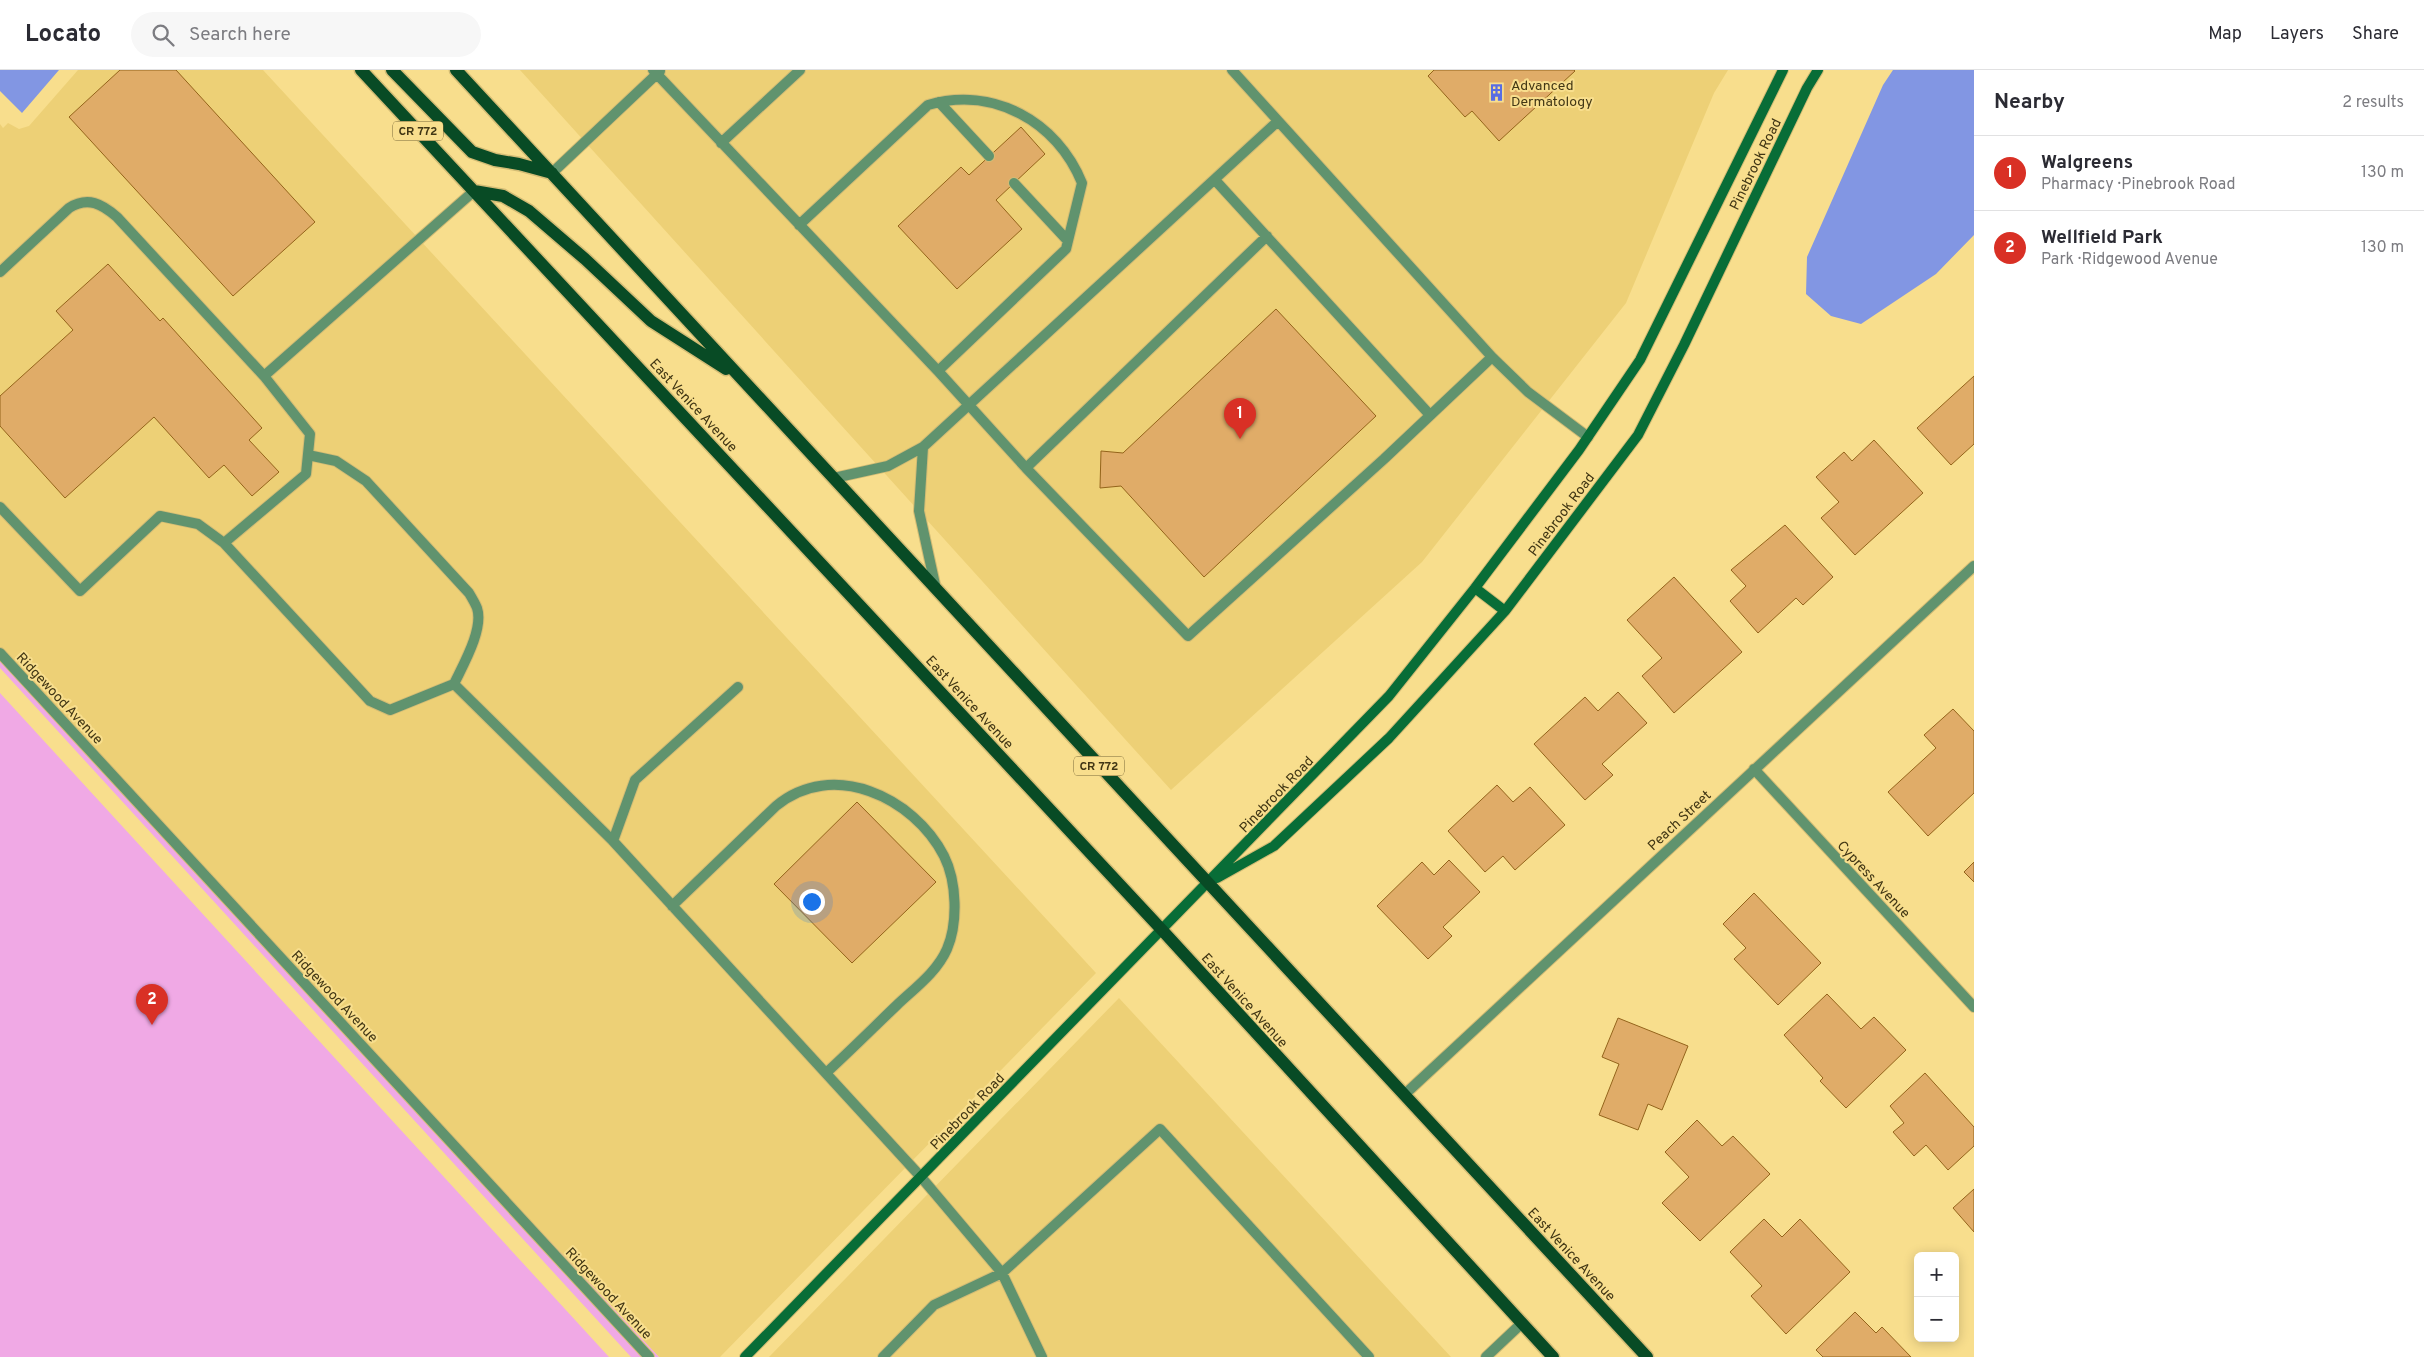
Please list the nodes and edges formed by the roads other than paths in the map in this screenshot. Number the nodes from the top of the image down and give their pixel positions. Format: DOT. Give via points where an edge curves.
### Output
graph roads {
  1 [pos="362,70"];
  2 [pos="392,70"];
  3 [pos="456,70"];
  4 [pos="800,70"];
  5 [pos="1232,70"];
  6 [pos="1783,70"];
  7 [pos="1818,70"];
  8 [pos="657,71"];
  9 [pos="939,102"];
  10 [pos="1278,121"];
  11 [pos="721,143"];
  12 [pos="989,156"];
  13 [pos="552,173"];
  14 [pos="1215,180"];
  15 [pos="1014,183"];
  16 [pos="474,191"];
  17 [pos="799,225"];
  18 [pos="1267,236"];
  19 [pos="1068,241"];
  20 [pos="0,272"];
  21 [pos="1492,357"];
  22 [pos="938,371"];
  23 [pos="264,376"];
  24 [pos="742,378"];
  25 [pos="969,404"];
  26 [pos="1430,415"];
  27 [pos="1588,437"];
  28 [pos="923,447"];
  29 [pos="308,455"];
  30 [pos="1026,468"];
  31 [pos="834,478"];
  32 [pos="0,507"];
  33 [pos="224,543"];
  34 [pos="1974,566"];
  35 [pos="1475,588"];
  36 [pos="936,590"];
  37 [pos="1505,612"];
  38 [pos="0,653"];
  39 [pos="454,684"];
  40 [pos="738,687"];
  41 [pos="1754,769"];
  42 [pos="613,841"];
  43 [pos="1208,883"];
  44 [pos="672,906"];
  45 [pos="1162,930"];
  46 [pos="1974,1007"];
  47 [pos="826,1073"];
  48 [pos="1404,1095"];
  49 [pos="921,1177"];
  50 [pos="1002,1274"];
  51 [pos="1522,1323"];
  52 [pos="649,1357"];
  53 [pos="745,1357"];
  54 [pos="883,1357"];
  55 [pos="1042,1357"];
  56 [pos="1369,1357"];
  57 [pos="1486,1357"];
  58 [pos="1553,1357"];
  59 [pos="1647,1357"];
  1 -- 16 [label="main road, East Venice Avenue / CR 772"];
  2 -- 13 [label="main road" via="472,152"];
  3 -- 13 [label="main road, East Venice Avenue / CR 772"];
  4 -- 11 [label="street"];
  5 -- 10 [label="street"];
  6 -- 27 [label="street, Pinebrook Road" via="1640,360"];
  7 -- 37 [label="street, Pinebrook Road" via="1638,435"];
  8 -- 11 [label="street"];
  8 -- 13 [label="street"];
  9 -- 12 [label="street"];
  9 -- 17 [label="street" via="928,105"];
  9 -- 19 [label="street" via="964,100 1001,105 1020,112 1052,138 1069,159 1082,184"];
  10 -- 14 [label="street"];
  10 -- 21 [label="street"];
  11 -- 17 [label="street"];
  13 -- 24 [label="main road, East Venice Avenue / CR 772"];
  14 -- 18 [label="street"];
  14 -- 25 [label="street"];
  15 -- 19 [label="street"];
  16 -- 23 [label="street"];
  16 -- 24 [label="main road" via="502,196 529,211 651,321"];
  16 -- 45 [label="main road, East Venice Avenue / CR 772"];
  17 -- 22 [label="street"];
  18 -- 26 [label="street"];
  18 -- 30 [label="street"];
  19 -- 22 [label="street" via="1066,249"];
  20 -- 23 [label="street" via="69,208 82,202 96,203 117,216"];
  21 -- 26 [label="street"];
  21 -- 27 [label="street" via="1528,392"];
  22 -- 25 [label="street"];
  23 -- 29 [label="street" via="310,434"];
  24 -- 31 [label="main road, East Venice Avenue / CR 772"];
  25 -- 28 [label="street"];
  25 -- 30 [label="street"];
  26 -- 30 [label="street" via="1188,636"];
  27 -- 35 [label="street, Pinebrook Road"];
  28 -- 31 [label="street" via="888,466"];
  28 -- 36 [label="street" via="920,511"];
  29 -- 33 [label="street" via="306,474"];
  29 -- 39 [label="street" via="336,461 366,481 469,593 477,609 475,635"];
  31 -- 36 [label="main road, East Venice Avenue / CR 772"];
  32 -- 33 [label="street" via="80,591 160,516 198,524"];
  33 -- 39 [label="street" via="370,701 390,710"];
  34 -- 41 [label="street, Peach Street"];
  35 -- 37 [label="street"];
  35 -- 43 [label="street, Pinebrook Road" via="1389,696"];
  36 -- 43 [label="main road, East Venice Avenue / CR 772"];
  37 -- 43 [label="street, Pinebrook Road" via="1389,738 1282,839"];
  38 -- 52 [label="street, Ridgewood Avenue"];
  39 -- 42 [label="street"];
  40 -- 42 [label="street" via="635,780"];
  41 -- 46 [label="street, Cypress Avenue"];
  41 -- 48 [label="street, Peach Street"];
  42 -- 44 [label="street"];
  43 -- 45 [label="street, Pinebrook Road"];
  43 -- 48 [label="main road, East Venice Avenue / CR 772"];
  44 -- 47 [label="street"];
  44 -- 47 [label="street" via="776,806 805,789 818,785 847,785 878,793 892,800 919,824 945,857 953,891 952,936 940,963 930,974"];
  45 -- 49 [label="street, Pinebrook Road"];
  45 -- 51 [label="main road, East Venice Avenue / CR 772"];
  47 -- 49 [label="street"];
  48 -- 59 [label="main road, East Venice Avenue / CR 772"];
  49 -- 50 [label="street"];
  49 -- 53 [label="street, Pinebrook Road"];
  50 -- 54 [label="street" via="934,1305"];
  50 -- 55 [label="street"];
  50 -- 56 [label="street" via="1160,1129"];
  51 -- 57 [label="street"];
  51 -- 58 [label="main road, East Venice Avenue / CR 772"];
}
